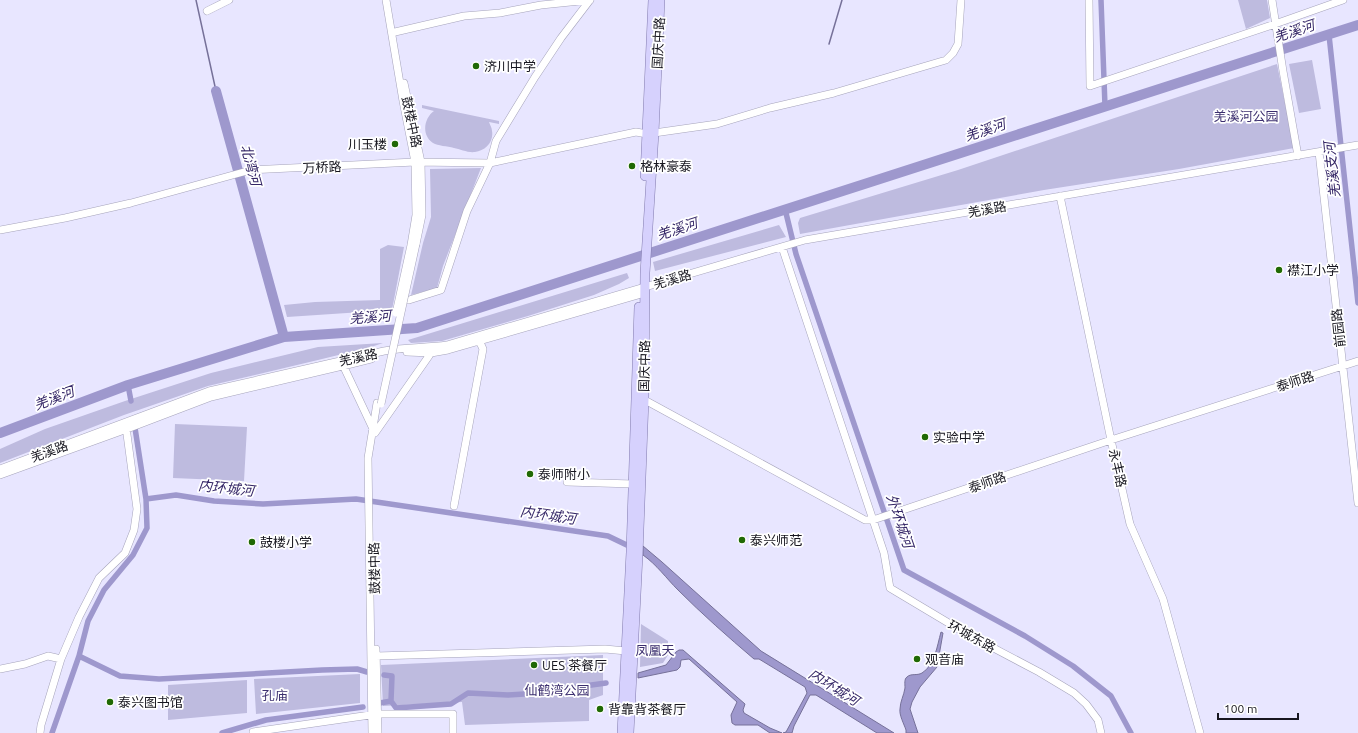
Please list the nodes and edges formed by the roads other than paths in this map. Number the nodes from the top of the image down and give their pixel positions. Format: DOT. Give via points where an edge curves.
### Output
graph roads {
  1 [pos="229,0"];
  2 [pos="386,0"];
  3 [pos="390,0"];
  4 [pos="590,0"];
  5 [pos="653,0"];
  6 [pos="660,0"];
  7 [pos="961,0"];
  8 [pos="1089,0"];
  9 [pos="1272,0"];
  10 [pos="1343,0"];
  11 [pos="207,11"];
  12 [pos="1275,24"];
  13 [pos="395,32"];
  14 [pos="651,133"];
  15 [pos="1358,145"];
  16 [pos="1322,152"];
  17 [pos="1298,156"];
  18 [pos="418,162"];
  19 [pos="490,163"];
  20 [pos="1060,196"];
  21 [pos="0,230"];
  22 [pos="782,247"];
  23 [pos="642,291"];
  24 [pos="409,300"];
  25 [pos="478,338"];
  26 [pos="431,350"];
  27 [pos="416,353"];
  28 [pos="1358,361"];
  29 [pos="345,363"];
  30 [pos="1345,365"];
  31 [pos="640,397"];
  32 [pos="378,407"];
  33 [pos="126,426"];
  34 [pos="374,430"];
  35 [pos="1111,440"];
  36 [pos="0,469"];
  37 [pos="0,475"];
  38 [pos="567,482"];
  39 [pos="633,484"];
  40 [pos="371,500"];
  41 [pos="1358,503"];
  42 [pos="454,506"];
  43 [pos="876,519"];
  44 [pos="635,539"];
  45 [pos="634,554"];
  46 [pos="626,651"];
  47 [pos="376,656"];
  48 [pos="60,659"];
  49 [pos="0,669"];
  50 [pos="374,715"];
  51 [pos="253,732"];
  52 [pos="40,733"];
  53 [pos="372,733"];
  54 [pos="378,733"];
  55 [pos="453,733"];
  56 [pos="622,733"];
  57 [pos="629,733"];
  58 [pos="1100,733"];
  59 [pos="1200,733"];
  1 -- 11 [label="street"];
  2 -- 18 [label="street" via="402,93"];
  3 -- 13 [label="street, 鼓楼中路"];
  4 -- 13 [label="street" via="464,16"];
  4 -- 19 [label="street" via="561,38 516,107 496,141"];
  5 -- 14 [label="main road, 国庆中路"];
  6 -- 14 [label="main road, 国庆中路"];
  7 -- 14 [label="street, 万桥路" via="958,44 946,60 717,124"];
  8 -- 12 [label="street" via="1090,86"];
  9 -- 12 [label="street"];
  10 -- 12 [label="street"];
  12 -- 17 [label="street"];
  13 -- 18 [label="street, 鼓楼中路"];
  14 -- 19 [label="street, 万桥路" via="636,132"];
  14 -- 23 [label="main road, 国庆中路"];
  15 -- 16 [label="street, 羌溪路"];
  16 -- 17 [label="street, 羌溪路"];
  16 -- 30 [label="street, 前园路"];
  17 -- 20 [label="street, 羌溪路"];
  18 -- 19 [label="street, 万桥路"];
  18 -- 21 [label="street, 万桥路" via="251,170 131,204"];
  18 -- 32 [label="street, 鼓楼中路, bridge" via="422,215 413,245"];
  19 -- 24 [label="street" via="467,212 441,290"];
  20 -- 22 [label="street, 羌溪路" via="805,240"];
  20 -- 35 [label="street, 永丰路"];
  22 -- 23 [label="street, 羌溪路"];
  22 -- 43 [label="street, 环城东路"];
  23 -- 25 [label="street, 羌溪路"];
  23 -- 31 [label="main road, 国庆中路"];
  25 -- 26 [label="street, 羌溪路"];
  25 -- 42 [label="street" via="484,349"];
  26 -- 27 [label="street, 羌溪路"];
  26 -- 29 [label="street, 羌溪路" via="404,348"];
  26 -- 34 [label="street"];
  27 -- 29 [label="street, 羌溪路" via="405,352"];
  27 -- 32 [label="street" via="420,356 420,362 385,413"];
  28 -- 30 [label="street, 泰师路"];
  29 -- 32 [label="street" via="369,409"];
  29 -- 33 [label="street, 羌溪路" via="209,391"];
  29 -- 34 [label="street"];
  30 -- 35 [label="street, 泰师路"];
  30 -- 41 [label="street, 前园路"];
  31 -- 39 [label="main road, 国庆中路"];
  31 -- 43 [label="street" via="865,520"];
  31 -- 44 [label="main road, 国庆中路"];
  32 -- 34 [label="street, 鼓楼中路"];
  33 -- 36 [label="street, 羌溪路"];
  33 -- 37 [label="street, 羌溪路"];
  33 -- 48 [label="street" via="137,509 134,530 125,553 99,578"];
  34 -- 40 [label="street, 鼓楼中路" via="368,458"];
  35 -- 43 [label="street, 泰师路"];
  35 -- 59 [label="street, 永丰路" via="1130,524 1163,599"];
  38 -- 39 [label="street"];
  39 -- 44 [label="main road, 国庆中路"];
  40 -- 47 [label="street, 鼓楼中路"];
  40 -- 50 [label="street"];
  43 -- 58 [label="street, 环城东路" via="890,588 1074,693 1098,720"];
  44 -- 45 [label="main road, 国庆中路"];
  45 -- 46 [label="main road, 国庆中路"];
  45 -- 57 [label="main road, 国庆中路"];
  46 -- 47 [label="street" via="605,649"];
  46 -- 56 [label="main road, 国庆中路"];
  47 -- 50 [label="street, 鼓楼中路"];
  48 -- 49 [label="street" via="48,656"];
  48 -- 52 [label="street"];
  50 -- 51 [label="street"];
  50 -- 53 [label="street"];
  50 -- 54 [label="street, 鼓楼中路"];
  50 -- 55 [label="street" via="453,714"];
}
